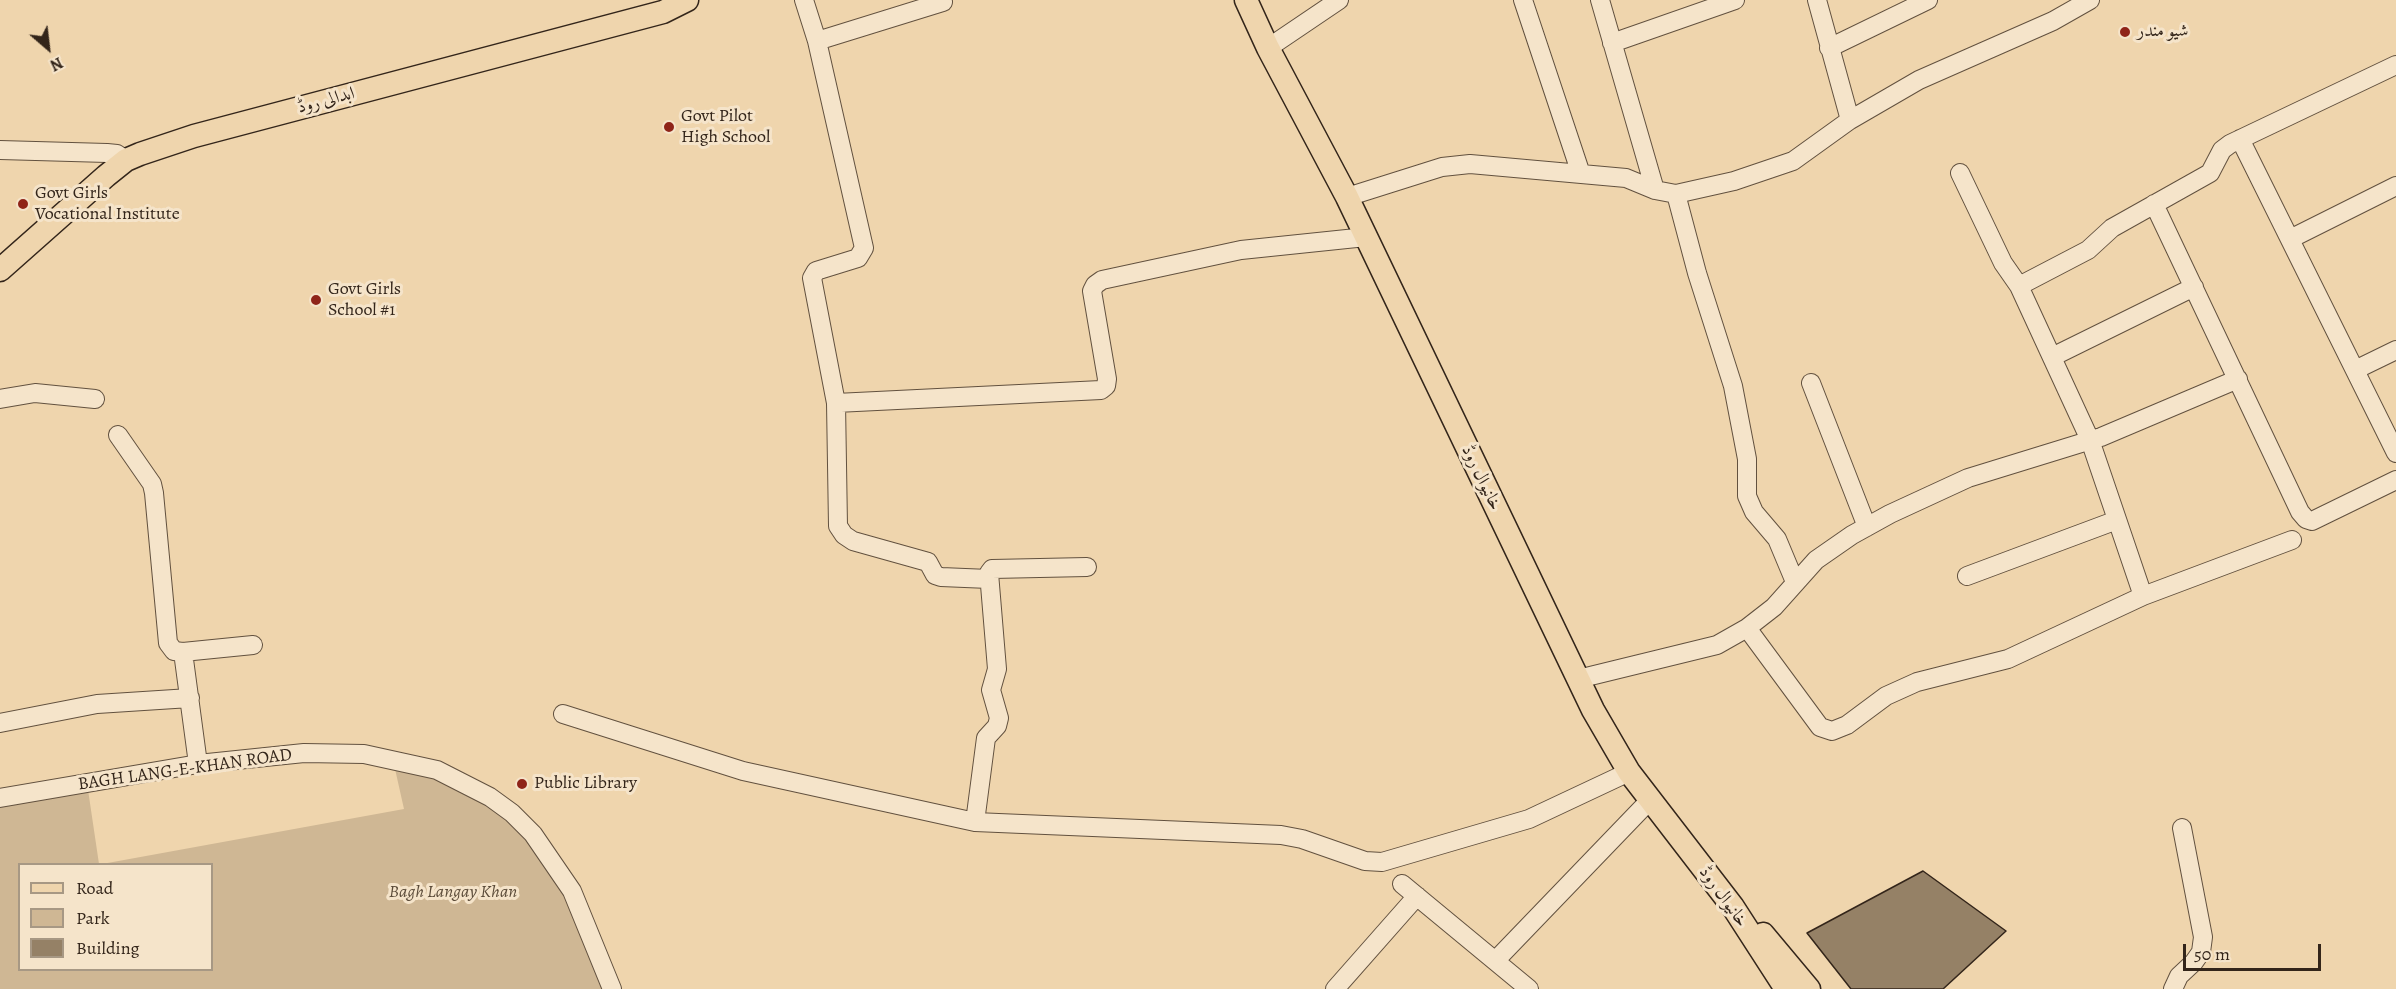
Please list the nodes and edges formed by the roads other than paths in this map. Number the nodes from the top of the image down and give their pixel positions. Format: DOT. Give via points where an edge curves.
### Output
graph roads {
  1 [pos="687,0"];
  2 [pos="804,0"];
  3 [pos="1246,0"];
  4 [pos="1339,0"];
  5 [pos="1523,0"];
  6 [pos="1600,0"];
  7 [pos="1735,0"];
  8 [pos="1817,0"];
  9 [pos="1928,0"];
  10 [pos="943,2"];
  11 [pos="2083,2"];
  12 [pos="817,41"];
  13 [pos="1612,43"];
  14 [pos="1268,48"];
  15 [pos="1829,48"];
  16 [pos="2396,65"];
  17 [pos="1850,120"];
  18 [pos="2240,139"];
  19 [pos="0,150"];
  20 [pos="126,160"];
  21 [pos="1960,173"];
  22 [pos="1581,174"];
  23 [pos="2396,186"];
  24 [pos="1655,189"];
  25 [pos="1676,194"];
  26 [pos="1347,197"];
  27 [pos="2154,204"];
  28 [pos="1366,237"];
  29 [pos="2290,239"];
  30 [pos="0,270"];
  31 [pos="2019,286"];
  32 [pos="2194,287"];
  33 [pos="2396,350"];
  34 [pos="2052,357"];
  35 [pos="2355,370"];
  36 [pos="2238,379"];
  37 [pos="1811,383"];
  38 [pos="0,399"];
  39 [pos="95,399"];
  40 [pos="836,403"];
  41 [pos="118,435"];
  42 [pos="2090,440"];
  43 [pos="2396,453"];
  44 [pos="2396,480"];
  45 [pos="2117,520"];
  46 [pos="1867,527"];
  47 [pos="2292,540"];
  48 [pos="1087,567"];
  49 [pos="1967,576"];
  50 [pos="989,579"];
  51 [pos="1795,582"];
  52 [pos="2142,596"];
  53 [pos="1747,628"];
  54 [pos="253,645"];
  55 [pos="183,652"];
  56 [pos="1578,679"];
  57 [pos="189,698"];
  58 [pos="563,714"];
  59 [pos="0,723"];
  60 [pos="198,764"];
  61 [pos="1629,772"];
  62 [pos="0,798"];
  63 [pos="1650,800"];
  64 [pos="975,822"];
  65 [pos="2182,828"];
  66 [pos="1402,884"];
  67 [pos="1417,896"];
  68 [pos="1733,907"];
  69 [pos="1751,935"];
  70 [pos="1496,960"];
  71 [pos="612,989"];
  72 [pos="1335,989"];
  73 [pos="1529,989"];
  74 [pos="1775,989"];
  75 [pos="1786,989"];
  76 [pos="1797,989"];
  77 [pos="1809,989"];
  78 [pos="2173,989"];
  1 -- 20 [label="main road, ابدالی روڈ" via="663,12 194,135"];
  2 -- 12 [label="street"];
  3 -- 14 [label="main road, خانیوال روڈ"];
  4 -- 14 [label="street"];
  5 -- 22 [label="street"];
  6 -- 13 [label="street"];
  7 -- 13 [label="street"];
  8 -- 15 [label="street"];
  9 -- 15 [label="street"];
  10 -- 12 [label="street"];
  11 -- 17 [label="street" via="2052,21 1919,80"];
  12 -- 40 [label="street" via="864,248 858,258 816,271 812,278"];
  13 -- 24 [label="street"];
  14 -- 26 [label="main road, خانیوال روڈ"];
  15 -- 17 [label="street"];
  16 -- 18 [label="street"];
  17 -- 25 [label="street" via="1779,167"];
  18 -- 27 [label="street" via="2222,150 2210,173"];
  18 -- 29 [label="street"];
  19 -- 20 [label="street" via="107,153"];
  20 -- 30 [label="main road, ابدالی روڈ"];
  21 -- 31 [label="street" via="2003,263"];
  22 -- 24 [label="street" via="1626,178"];
  22 -- 26 [label="street" via="1456,164"];
  23 -- 29 [label="street"];
  24 -- 25 [label="street"];
  25 -- 51 [label="street" via="1733,386 1747,459 1747,496 1754,512 1777,539"];
  26 -- 28 [label="main road, خانیوال روڈ"];
  27 -- 31 [label="street" via="2112,228 2088,250"];
  27 -- 32 [label="street"];
  28 -- 40 [label="street" via="1241,250 1102,280 1092,291 1107,380 1101,390"];
  28 -- 56 [label="main road, خانیوال روڈ"];
  29 -- 35 [label="street"];
  31 -- 34 [label="street"];
  32 -- 34 [label="street"];
  32 -- 36 [label="street"];
  33 -- 35 [label="street"];
  34 -- 42 [label="street"];
  35 -- 43 [label="street"];
  36 -- 42 [label="street"];
  36 -- 44 [label="street" via="2306,519 2312,521"];
  37 -- 46 [label="street"];
  38 -- 39 [label="street" via="35,393"];
  40 -- 50 [label="street" via="837,515 844,535 928,562 935,575 941,577"];
  41 -- 55 [label="street" via="152,484 168,643 174,651"];
  42 -- 45 [label="street"];
  42 -- 46 [label="street" via="1968,478"];
  45 -- 49 [label="street"];
  45 -- 52 [label="street"];
  46 -- 51 [label="street" via="1816,560"];
  47 -- 52 [label="street"];
  48 -- 50 [label="street" via="992,569"];
  50 -- 64 [label="street" via="997,669 991,690 999,718 998,726 986,738"];
  51 -- 53 [label="street"];
  52 -- 53 [label="street" via="2008,659 1917,682 1886,696 1847,725 1832,730 1820,727"];
  53 -- 56 [label="street" via="1717,645"];
  54 -- 55 [label="street"];
  55 -- 57 [label="street"];
  56 -- 61 [label="main road, خانیوال روڈ"];
  57 -- 59 [label="street" via="97,704"];
  57 -- 60 [label="street"];
  58 -- 64 [label="street" via="743,771"];
  60 -- 62 [label="street, BAGH LANG-E-KHAN ROAD"];
  60 -- 71 [label="street, BAGH LANG-E-KHAN ROAD" via="304,753 364,754 437,770 464,783 512,813 533,834 572,891"];
  61 -- 63 [label="main road, خانیوال روڈ"];
  61 -- 64 [label="street" via="1529,819 1382,862 1365,861 1281,835"];
  63 -- 68 [label="main road, خانیوال روڈ"];
  63 -- 70 [label="street"];
  65 -- 78 [label="street" via="2203,937 2201,951"];
  66 -- 67 [label="street"];
  67 -- 70 [label="street"];
  67 -- 72 [label="street"];
  68 -- 69 [label="main road, خانیوال روڈ"];
  68 -- 77 [label="main road" via="1781,952"];
  69 -- 74 [label="main road"];
  69 -- 75 [label="main road, خانیوال روڈ"];
  69 -- 76 [label="main road, خانیوال روڈ"];
  70 -- 73 [label="street"];
}
